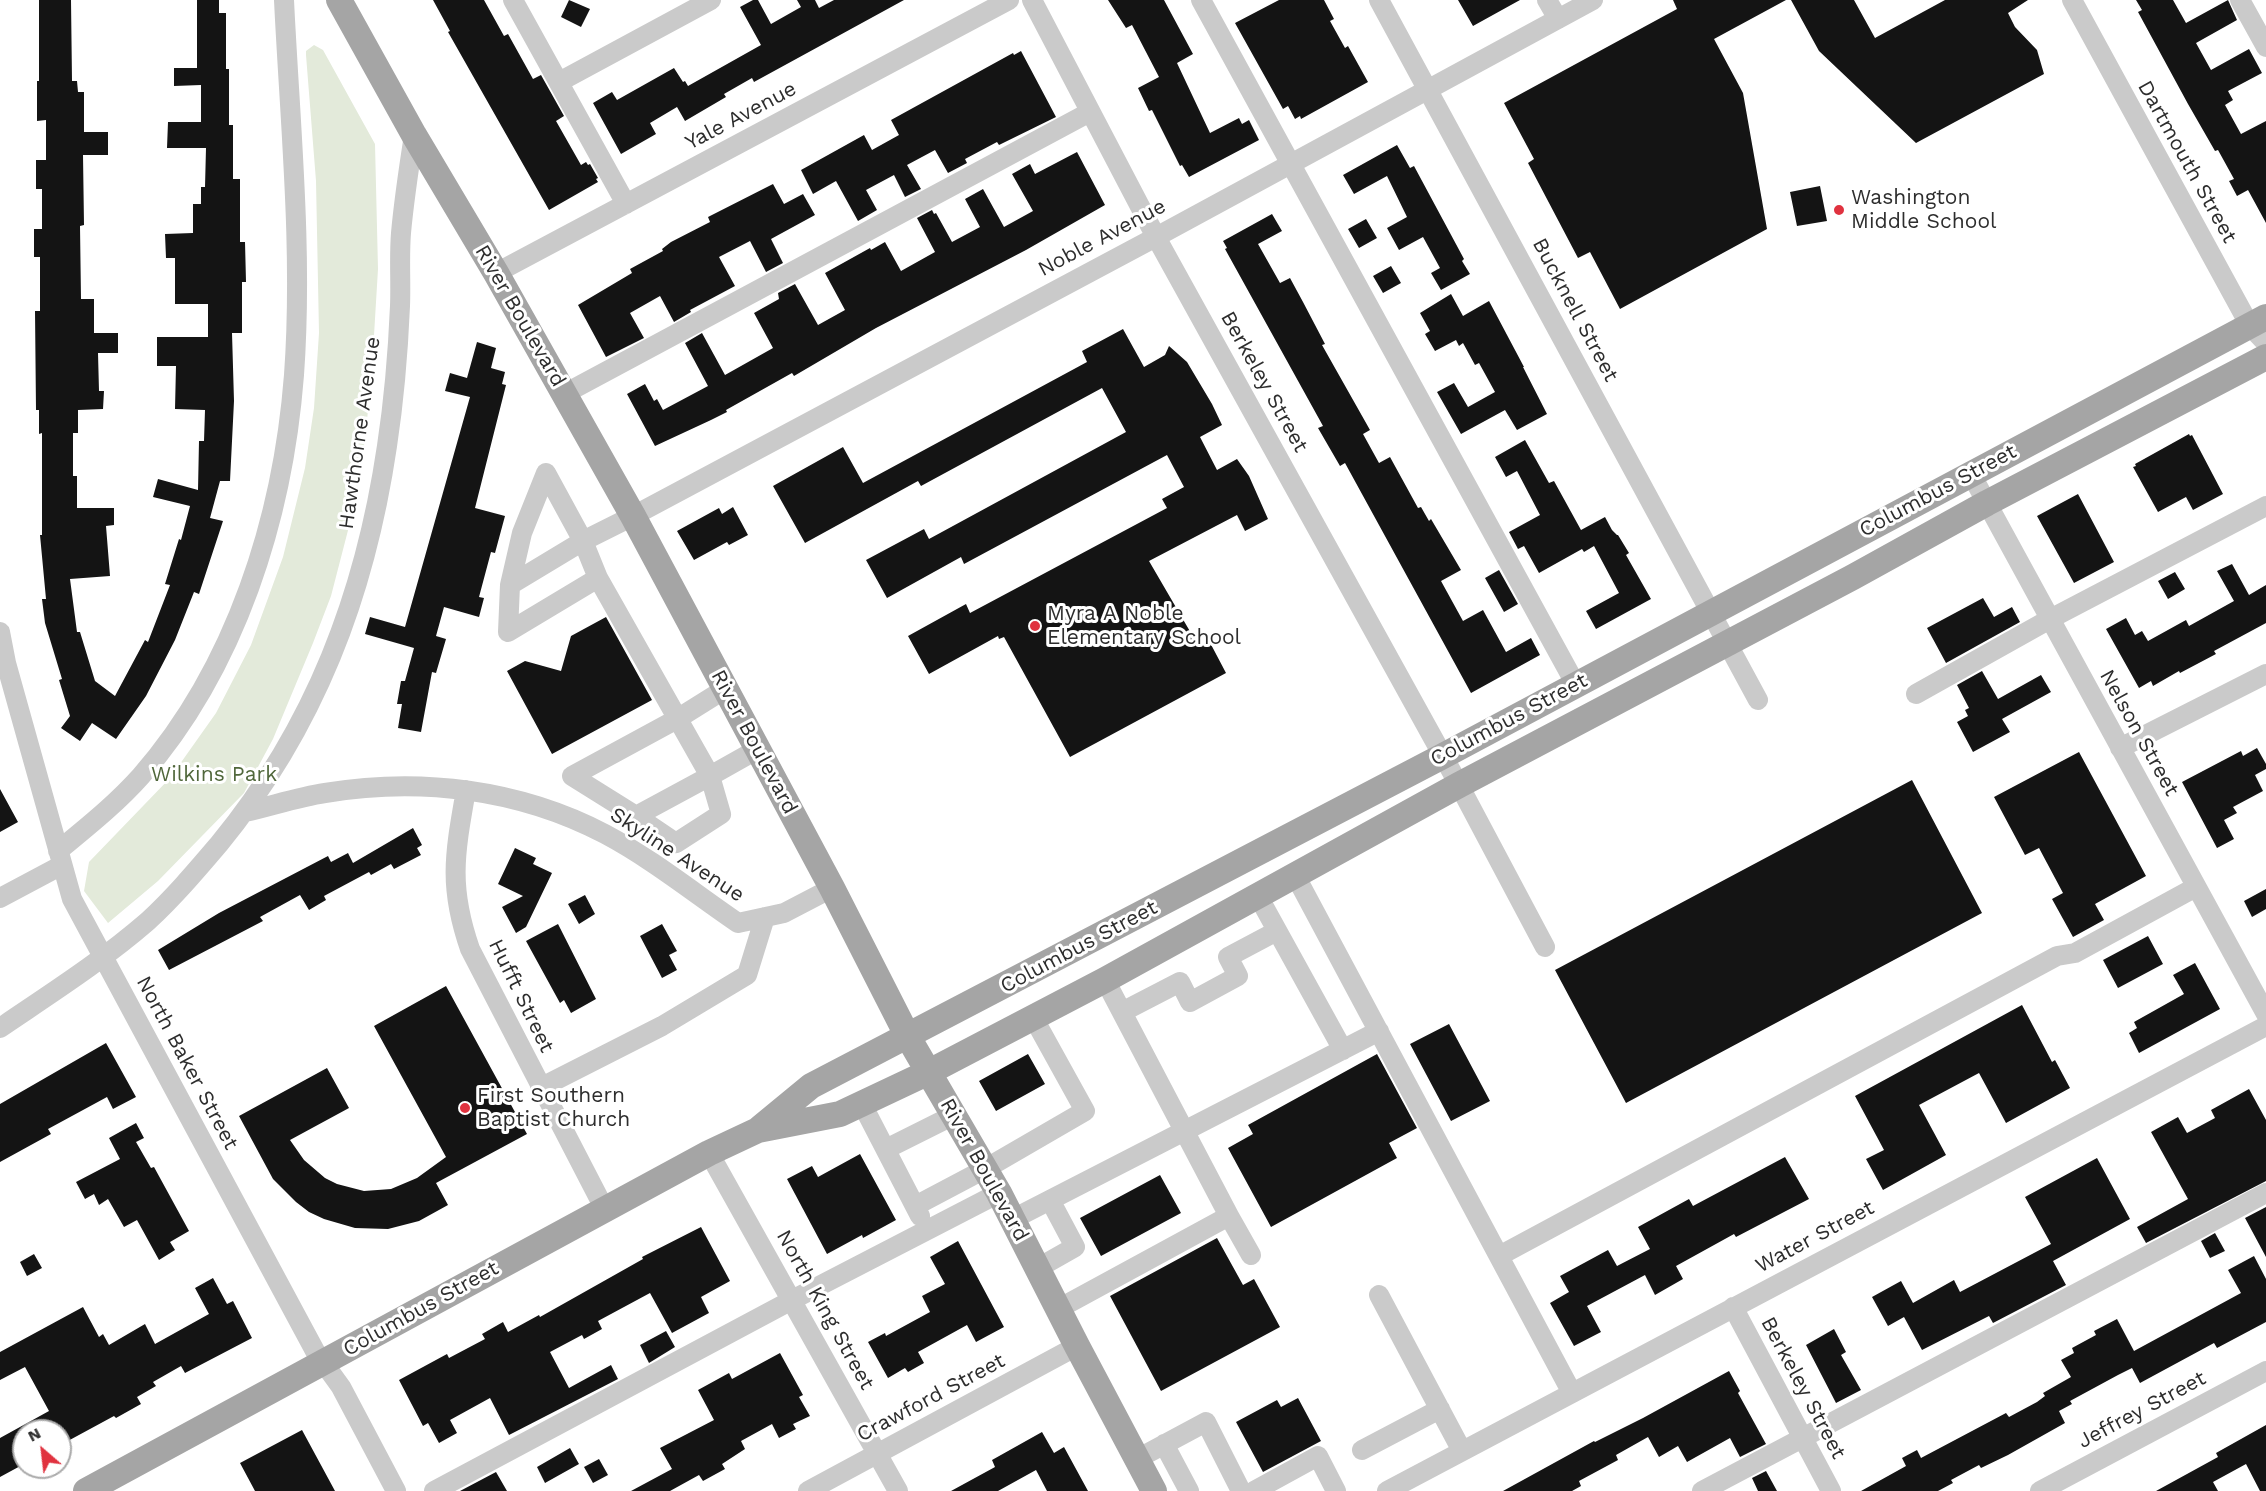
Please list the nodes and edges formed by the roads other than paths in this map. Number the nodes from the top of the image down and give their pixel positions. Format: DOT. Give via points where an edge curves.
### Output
graph roads {
  1 [pos="284,0"];
  2 [pos="339,0"];
  3 [pos="513,0"];
  4 [pos="711,0"];
  5 [pos="1009,0"];
  6 [pos="1032,0"];
  7 [pos="1201,0"];
  8 [pos="1379,0"];
  9 [pos="1547,0"];
  10 [pos="1593,0"];
  11 [pos="2072,0"];
  12 [pos="2240,0"];
  13 [pos="1558,19"];
  14 [pos="2266,47"];
  15 [pos="559,82"];
  16 [pos="1428,89"];
  17 [pos="1090,112"];
  18 [pos="414,135"];
  19 [pos="1291,163"];
  20 [pos="626,204"];
  21 [pos="1156,237"];
  22 [pos="496,273"];
  23 [pos="2261,328"];
  24 [pos="2266,357"];
  25 [pos="564,394"];
  26 [pos="1971,474"];
  27 [pos="1987,503"];
  28 [pos="2266,506"];
  29 [pos="633,516"];
  30 [pos="583,541"];
  31 [pos="598,578"];
  32 [pos="510,585"];
  33 [pos="1711,612"];
  34 [pos="2050,619"];
  35 [pos="0,632"];
  36 [pos="1728,642"];
  37 [pos="2266,674"];
  38 [pos="1576,685"];
  39 [pos="725,689"];
  40 [pos="1916,694"];
  41 [pos="1758,700"];
  42 [pos="677,718"];
  43 [pos="2120,748"];
  44 [pos="758,749"];
  45 [pos="1443,756"];
  46 [pos="710,776"];
  47 [pos="1459,785"];
  48 [pos="466,790"];
  49 [pos="245,812"];
  50 [pos="636,816"];
  51 [pos="60,858"];
  52 [pos="1295,875"];
  53 [pos="2196,887"];
  54 [pos="832,888"];
  55 [pos="1258,896"];
  56 [pos="0,898"];
  57 [pos="765,917"];
  58 [pos="1277,931"];
  59 [pos="1545,947"];
  60 [pos="103,957"];
  61 [pos="1105,980"];
  62 [pos="1122,1012"];
  63 [pos="2266,1014"];
  64 [pos="1033,1017"];
  65 [pos="2266,1026"];
  66 [pos="0,1028"];
  67 [pos="1379,1031"];
  68 [pos="908,1037"];
  69 [pos="1343,1050"];
  70 [pos="929,1072"];
  71 [pos="540,1088"];
  72 [pos="862,1104"];
  73 [pos="954,1114"];
  74 [pos="758,1130"];
  75 [pos="1185,1130"];
  76 [pos="886,1149"];
  77 [pos="709,1153"];
  78 [pos="986,1169"];
  79 [pos="999,1192"];
  80 [pos="2266,1193"];
  81 [pos="1050,1200"];
  82 [pos="915,1206"];
  83 [pos="604,1208"];
  84 [pos="1229,1216"];
  85 [pos="1013,1219"];
  86 [pos="927,1229"];
  87 [pos="1251,1255"];
  88 [pos="1499,1256"];
  89 [pos="1038,1268"];
  90 [pos="1379,1295"];
  91 [pos="792,1300"];
  92 [pos="1733,1307"];
  93 [pos="1058,1309"];
  94 [pos="1077,1346"];
  95 [pos="324,1362"];
  96 [pos="2266,1371"];
  97 [pos="1572,1393"];
  98 [pos="1440,1408"];
  99 [pos="1803,1438"];
  100 [pos="1164,1444"];
  101 [pos="1362,1450"];
  102 [pos="1462,1451"];
  103 [pos="878,1454"];
  104 [pos="1137,1459"];
  105 [pos="1331,1489"];
  106 [pos="86,1491"];
  107 [pos="396,1491"];
  108 [pos="434,1491"];
  109 [pos="808,1491"];
  110 [pos="898,1491"];
  111 [pos="1154,1491"];
  112 [pos="1190,1491"];
  113 [pos="1241,1491"];
  114 [pos="1254,1491"];
  115 [pos="1387,1491"];
  116 [pos="1702,1491"];
  117 [pos="1832,1491"];
  118 [pos="2040,1491"];
  1 -- 51 [label="street" via="297,318 287,435 267,527 242,606 200,695 140,777"];
  2 -- 18 [label="main road, River Boulevard"];
  3 -- 15 [label="street"];
  4 -- 15 [label="street"];
  5 -- 20 [label="street, Yale Avenue"];
  6 -- 17 [label="street, Berkeley Street"];
  7 -- 19 [label="street"];
  8 -- 16 [label="street, Bucknell Street"];
  9 -- 13 [label="street"];
  10 -- 13 [label="street, Noble Avenue"];
  11 -- 23 [label="street, Dartmouth Street"];
  12 -- 14 [label="street"];
  13 -- 16 [label="street, Noble Avenue"];
  15 -- 20 [label="street"];
  16 -- 19 [label="street, Noble Avenue"];
  16 -- 33 [label="street, Bucknell Street"];
  17 -- 21 [label="street, Berkeley Street"];
  17 -- 25 [label="street"];
  18 -- 22 [label="main road, River Boulevard"];
  18 -- 49 [label="street, Hawthorne Avenue" via="401,234 396,375 366,555 352,604 320,684 281,758"];
  19 -- 21 [label="street, Noble Avenue"];
  19 -- 38 [label="street"];
  20 -- 22 [label="street, Yale Avenue"];
  21 -- 29 [label="street, Noble Avenue"];
  21 -- 45 [label="street, Berkeley Street"];
  22 -- 25 [label="main road, River Boulevard"];
  23 -- 26 [label="main road, Columbus Street"];
  24 -- 27 [label="main road, Columbus Street"];
  25 -- 29 [label="main road, River Boulevard"];
  26 -- 27 [label="street, Nelson Street"];
  26 -- 33 [label="main road, Columbus Street"];
  27 -- 34 [label="street, Nelson Street"];
  27 -- 36 [label="main road, Columbus Street"];
  28 -- 34 [label="street"];
  29 -- 30 [label="street, Noble Avenue"];
  29 -- 39 [label="main road, River Boulevard"];
  30 -- 31 [label="street"];
  30 -- 32 [label="street, Noble Avenue"];
  30 -- 32 [label="street" via="546,473 522,533"];
  31 -- 32 [label="street" via="508,632"];
  31 -- 42 [label="street"];
  33 -- 36 [label="street, Bucknell Street"];
  33 -- 38 [label="main road, Columbus Street"];
  34 -- 40 [label="street"];
  34 -- 43 [label="street, Nelson Street"];
  35 -- 51 [label="street, North Baker Street"];
  36 -- 41 [label="street, Bucknell Street"];
  36 -- 47 [label="main road, Columbus Street"];
  37 -- 43 [label="street"];
  38 -- 45 [label="main road, Columbus Street"];
  39 -- 42 [label="street"];
  39 -- 44 [label="main road, River Boulevard"];
  42 -- 46 [label="street"];
  42 -- 50 [label="street" via="572,776"];
  43 -- 53 [label="street, Nelson Street"];
  44 -- 46 [label="street"];
  44 -- 54 [label="main road, River Boulevard"];
  45 -- 47 [label="street, Berkeley Street"];
  45 -- 68 [label="main road, Columbus Street"];
  46 -- 50 [label="street"];
  46 -- 50 [label="street" via="721,814 676,843"];
  47 -- 52 [label="main road, Columbus Street"];
  47 -- 59 [label="street, Berkeley Street"];
  48 -- 49 [label="street, Skyline Avenue" via="413,785 368,787 323,793"];
  48 -- 57 [label="street, Skyline Avenue" via="520,801 604,834 738,923"];
  48 -- 71 [label="street, Hufft Street" via="454,864 461,922 470,949"];
  49 -- 60 [label="street, Hawthorne Avenue" via="191,878 149,920"];
  51 -- 56 [label="street"];
  51 -- 60 [label="street, North Baker Street" via="72,899"];
  52 -- 55 [label="main road, Columbus Street"];
  52 -- 67 [label="street"];
  53 -- 63 [label="street, Nelson Street"];
  53 -- 88 [label="street" via="2075,953 2057,956"];
  54 -- 57 [label="street, Skyline Avenue" via="784,913"];
  54 -- 68 [label="main road, River Boulevard"];
  55 -- 58 [label="street"];
  55 -- 61 [label="main road, Columbus Street"];
  57 -- 71 [label="street" via="747,975 662,1026"];
  58 -- 62 [label="street" via="1228,957 1238,976 1190,1002 1180,982"];
  58 -- 69 [label="street"];
  60 -- 66 [label="street, Hawthorne Avenue"];
  60 -- 95 [label="street, North Baker Street"];
  61 -- 62 [label="street"];
  61 -- 64 [label="main road, Columbus Street"];
  62 -- 75 [label="street"];
  64 -- 70 [label="main road, Columbus Street"];
  64 -- 78 [label="street" via="1085,1111"];
  65 -- 92 [label="street, Water Street"];
  67 -- 69 [label="street"];
  67 -- 88 [label="street"];
  68 -- 70 [label="main road, River Boulevard"];
  68 -- 74 [label="main road, Columbus Street" via="811,1086"];
  69 -- 75 [label="street"];
  70 -- 72 [label="main road, Columbus Street"];
  70 -- 73 [label="main road, River Boulevard"];
  71 -- 83 [label="street, Hufft Street"];
  72 -- 74 [label="main road, Columbus Street" via="840,1113"];
  72 -- 76 [label="street"];
  73 -- 76 [label="street"];
  73 -- 78 [label="main road, River Boulevard"];
  74 -- 77 [label="main road, Columbus Street"];
  75 -- 81 [label="street"];
  75 -- 84 [label="street"];
  76 -- 82 [label="street"];
  77 -- 83 [label="main road, Columbus Street"];
  77 -- 91 [label="street, North King Street"];
  78 -- 79 [label="main road, River Boulevard"];
  78 -- 82 [label="street"];
  79 -- 85 [label="main road, River Boulevard"];
  79 -- 86 [label="street"];
  80 -- 99 [label="street"];
  81 -- 85 [label="street"];
  81 -- 89 [label="street" via="1074,1247"];
  82 -- 86 [label="street"];
  83 -- 95 [label="main road, Columbus Street"];
  84 -- 87 [label="street"];
  84 -- 93 [label="street"];
  85 -- 89 [label="main road, River Boulevard"];
  86 -- 91 [label="street"];
  88 -- 97 [label="street"];
  89 -- 93 [label="main road, River Boulevard"];
  90 -- 98 [label="street"];
  91 -- 103 [label="street, North King Street"];
  91 -- 108 [label="street"];
  92 -- 97 [label="street, Water Street"];
  92 -- 99 [label="street, Berkeley Street"];
  93 -- 94 [label="main road, River Boulevard"];
  94 -- 103 [label="street, Crawford Street"];
  94 -- 104 [label="main road, River Boulevard"];
  95 -- 106 [label="main road, Columbus Street"];
  95 -- 107 [label="street, North Baker Street"];
  96 -- 118 [label="street, Jeffrey Street"];
  97 -- 102 [label="street, Water Street"];
  98 -- 101 [label="street"];
  98 -- 102 [label="street"];
  99 -- 116 [label="street"];
  99 -- 117 [label="street, Berkeley Street"];
  100 -- 104 [label="street"];
  100 -- 112 [label="street"];
  100 -- 113 [label="street" via="1206,1422"];
  102 -- 115 [label="street, Water Street"];
  103 -- 109 [label="street, Crawford Street"];
  103 -- 110 [label="street, North King Street"];
  104 -- 111 [label="main road, River Boulevard"];
  105 -- 114 [label="street" via="1318,1456"];
}
